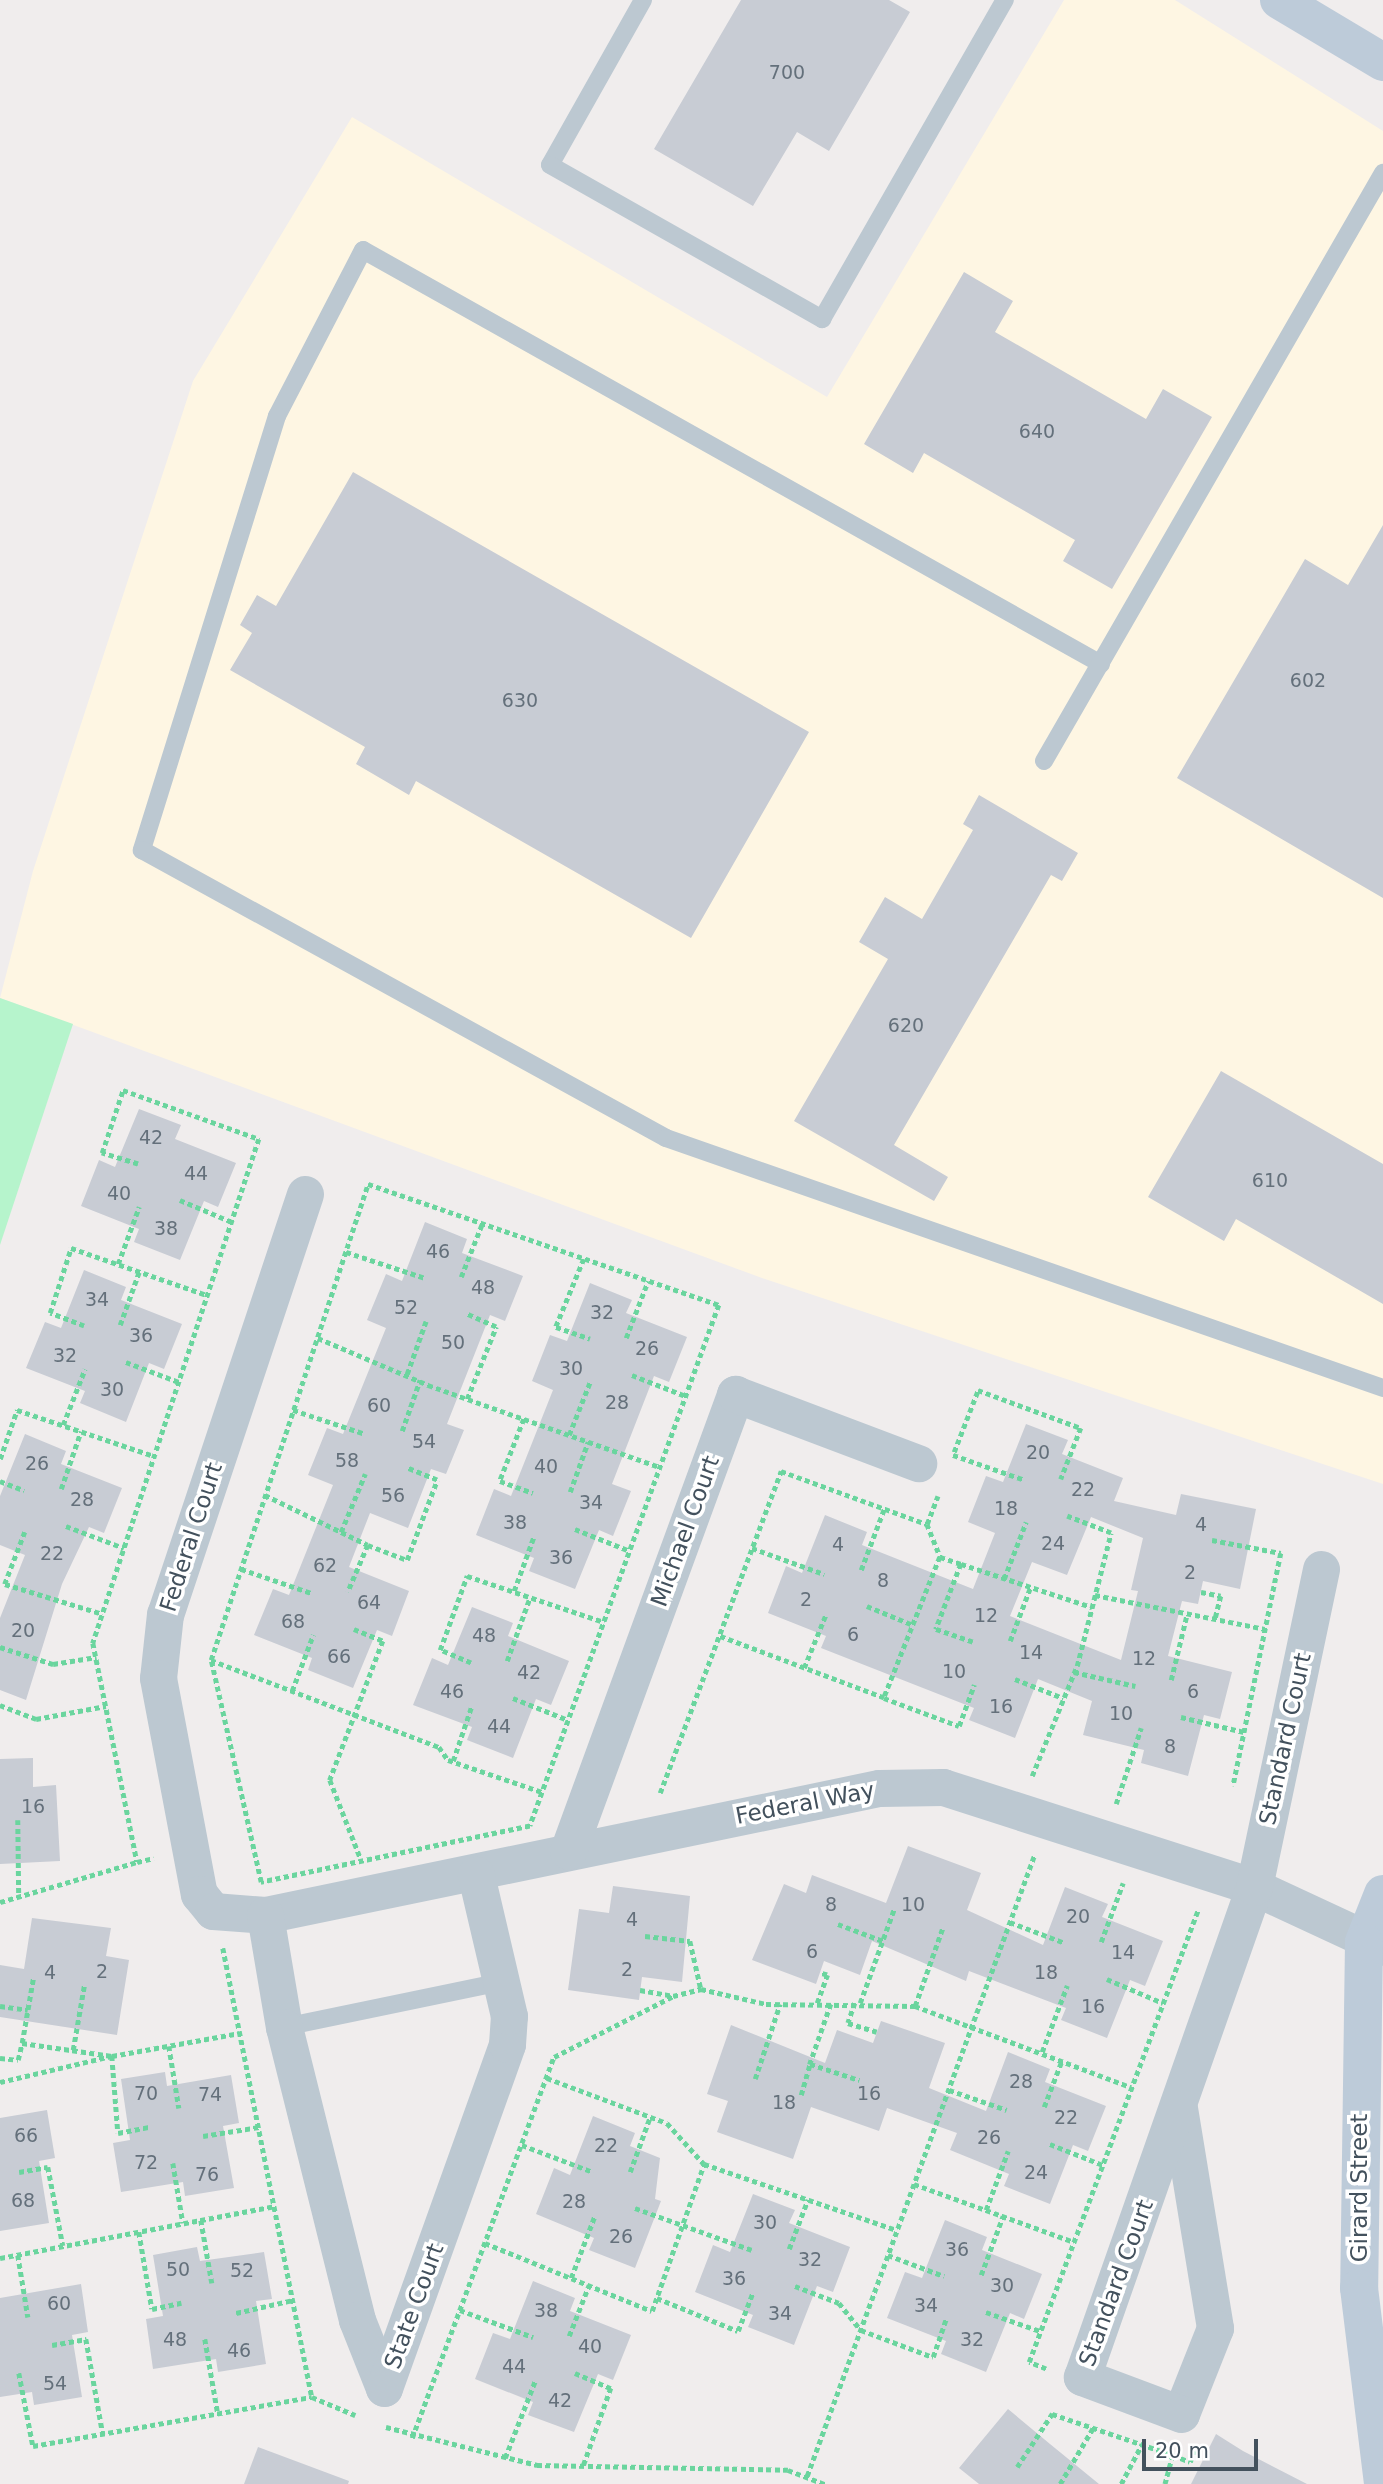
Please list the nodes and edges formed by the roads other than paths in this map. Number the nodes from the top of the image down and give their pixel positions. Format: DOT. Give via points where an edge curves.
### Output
graph roads {
  1 [pos="643,0"];
  2 [pos="1005,0"];
  3 [pos="1279,0"];
  4 [pos="1383,62"];
  5 [pos="1383,173"];
  6 [pos="1101,664"];
  7 [pos="1044,761"];
  8 [pos="305,1194"];
  9 [pos="1383,1388"];
  10 [pos="936,1473"];
  11 [pos="1321,1569"];
  12 [pos="568,1851"];
  13 [pos="476,1875"];
  14 [pos="1254,1887"];
  15 [pos="1383,1894"];
  16 [pos="228,1915"];
  17 [pos="265,1915"];
  18 [pos="1373,1945"];
  19 [pos="501,1982"];
  20 [pos="284,2027"];
  21 [pos="1179,2108"];
  22 [pos="1383,2484"];
  1 -- 2 [label="lane" via="550,165 822,319"];
  3 -- 4 [label="street"];
  5 -- 6 [label="lane"];
  6 -- 7 [label="lane"];
  6 -- 9 [label="lane" via="363,250 277,416 142,850 666,1138"];
  8 -- 16 [label="street, Federal Court" via="164,1614 158,1678 199,1894 213,1911"];
  10 -- 12 [label="street, Michael Court" via="736,1394"];
  11 -- 14 [label="street, Standard Court"];
  12 -- 13 [label="street, Federal Way"];
  12 -- 14 [label="street, Federal Way" via="879,1788 943,1787"];
  13 -- 17 [label="street, Federal Way"];
  13 -- 19 [label="street, State Court"];
  14 -- 18 [label="street, Federal Way"];
  14 -- 21 [label="street, Standard Court"];
  15 -- 18 [label="street, Girard Street"];
  16 -- 17 [label="street, Federal Way"];
  17 -- 20 [label="street, State Court"];
  18 -- 22 [label="street, Girard Street" via="1359,2288"];
  19 -- 20 [label="lane"];
  19 -- 20 [label="street, State Court" via="508,2044 384,2388 357,2320"];
  21 -- 21 [label="street, Standard Court" via="1082,2378 1181,2414 1215,2328"];
}
